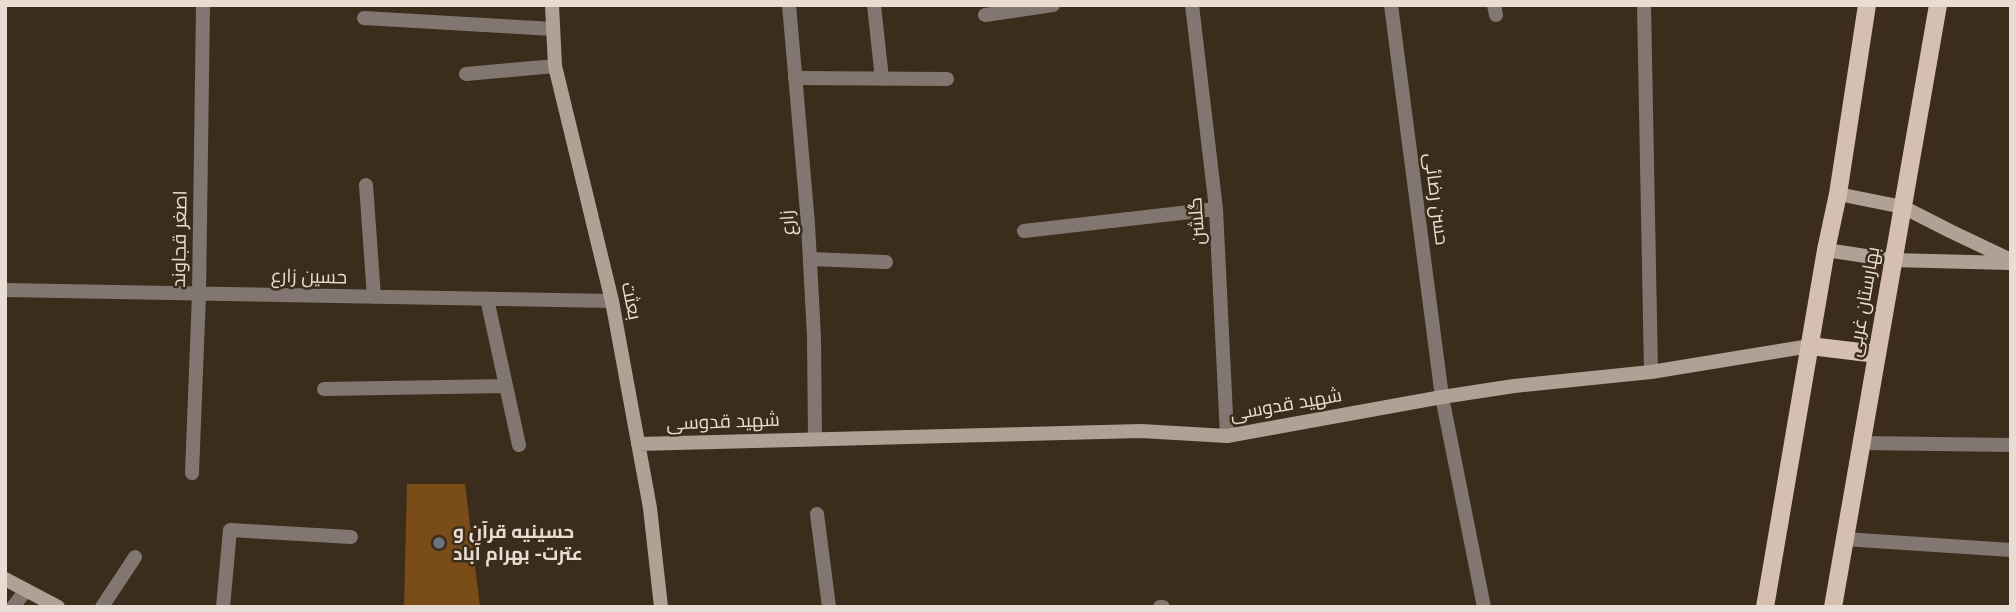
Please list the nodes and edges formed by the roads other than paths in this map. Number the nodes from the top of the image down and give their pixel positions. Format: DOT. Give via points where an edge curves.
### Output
graph roads {
  1 [pos="203,5"];
  2 [pos="552,5"];
  3 [pos="789,5"];
  4 [pos="874,5"];
  5 [pos="1053,5"];
  6 [pos="1192,5"];
  7 [pos="1391,5"];
  8 [pos="1644,5"];
  9 [pos="1867,5"];
  10 [pos="1938,5"];
  11 [pos="985,15"];
  12 [pos="364,18"];
  13 [pos="553,29"];
  14 [pos="555,66"];
  15 [pos="466,74"];
  16 [pos="795,78"];
  17 [pos="882,79"];
  18 [pos="947,79"];
  19 [pos="366,185"];
  20 [pos="1838,194"];
  21 [pos="1903,206"];
  22 [pos="1216,209"];
  23 [pos="1024,230"];
  24 [pos="1826,250"];
  25 [pos="810,259"];
  26 [pos="1892,260"];
  27 [pos="2011,261"];
  28 [pos="886,262"];
  29 [pos="5,290"];
  30 [pos="199,294"];
  31 [pos="374,297"];
  32 [pos="487,299"];
  33 [pos="612,301"];
  34 [pos="1810,346"];
  35 [pos="1877,354"];
  36 [pos="1651,372"];
  37 [pos="506,386"];
  38 [pos="324,389"];
  39 [pos="1442,397"];
  40 [pos="1227,436"];
  41 [pos="815,439"];
  42 [pos="1861,443"];
  43 [pos="638,444"];
  44 [pos="519,445"];
  45 [pos="2011,445"];
  46 [pos="192,473"];
  47 [pos="817,514"];
  48 [pos="351,537"];
  49 [pos="1844,539"];
  50 [pos="2011,550"];
  51 [pos="135,557"];
  52 [pos="5,579"];
  53 [pos="26,590"];
  54 [pos="13,607"];
  55 [pos="58,607"];
  56 [pos="102,607"];
  57 [pos="223,607"];
  58 [pos="661,607"];
  59 [pos="828,607"];
  60 [pos="1484,607"];
  61 [pos="1765,607"];
  62 [pos="1832,607"];
  1 -- 30 [label="street, اصغر قجاوند"];
  2 -- 13 [label="street, بعثت"];
  3 -- 16 [label="street, زارع"];
  4 -- 17 [label="street"];
  5 -- 11 [label="street"];
  6 -- 22 [label="street, گلشن"];
  7 -- 39 [label="street, حسن رضائی"];
  8 -- 36 [label="street"];
  9 -- 20 [label="main road"];
  10 -- 21 [label="main road, بهارستان غربی"];
  12 -- 13 [label="street"];
  13 -- 14 [label="street, بعثت"];
  14 -- 15 [label="street"];
  14 -- 33 [label="street, بعثت"];
  16 -- 17 [label="street"];
  16 -- 25 [label="street, زارع"];
  17 -- 18 [label="street"];
  19 -- 31 [label="street"];
  20 -- 21 [label="street"];
  20 -- 24 [label="main road"];
  21 -- 26 [label="main road, بهارستان غربی"];
  21 -- 27 [label="street"];
  22 -- 23 [label="street"];
  22 -- 40 [label="street, گلشن"];
  24 -- 26 [label="street"];
  24 -- 34 [label="main road"];
  25 -- 28 [label="street"];
  25 -- 41 [label="street, زارع"];
  26 -- 27 [label="street"];
  26 -- 35 [label="main road, بهارستان غربی"];
  29 -- 30 [label="street, حسین زارع"];
  30 -- 31 [label="street, حسین زارع"];
  30 -- 46 [label="street, اصغر قجاوند"];
  31 -- 32 [label="street, حسین زارع"];
  32 -- 33 [label="street, حسین زارع"];
  32 -- 37 [label="street"];
  33 -- 43 [label="street, بعثت"];
  34 -- 35 [label="main road"];
  34 -- 36 [label="street, شهید قدوسی"];
  34 -- 61 [label="main road"];
  35 -- 42 [label="main road, بهارستان غربی"];
  36 -- 39 [label="street, شهید قدوسی"];
  37 -- 38 [label="street"];
  37 -- 44 [label="street"];
  39 -- 40 [label="street, شهید قدوسی"];
  39 -- 60 [label="street, حسن رضائی"];
  40 -- 41 [label="street, شهید قدوسی" via="1141,431"];
  41 -- 43 [label="street, شهید قدوسی"];
  42 -- 45 [label="street"];
  42 -- 49 [label="main road, بهارستان غربی"];
  43 -- 58 [label="street, بعثت"];
  47 -- 59 [label="street"];
  48 -- 57 [label="street" via="230,530"];
  49 -- 50 [label="street"];
  49 -- 62 [label="main road, بهارستان غربی"];
  51 -- 56 [label="street"];
  52 -- 53 [label="street"];
  53 -- 54 [label="street"];
  53 -- 55 [label="street"];
}
